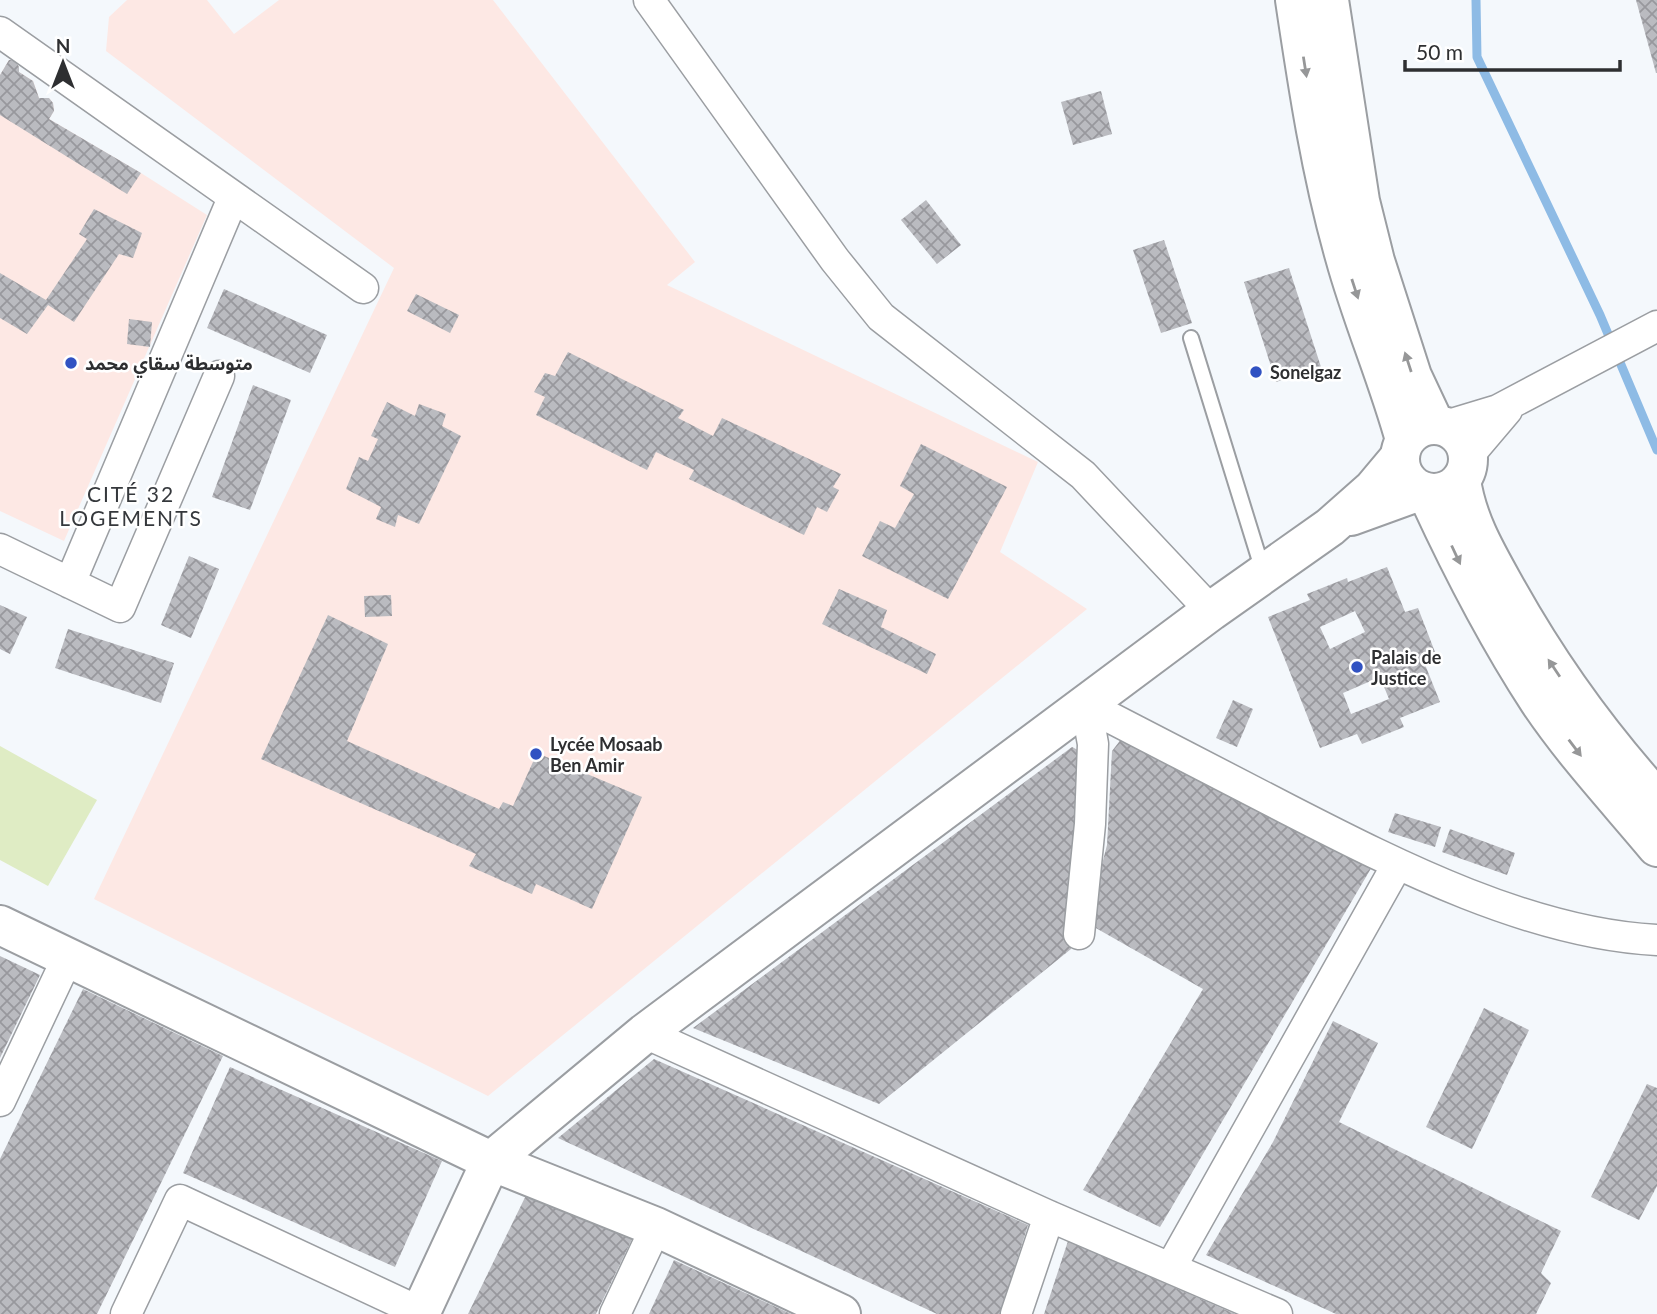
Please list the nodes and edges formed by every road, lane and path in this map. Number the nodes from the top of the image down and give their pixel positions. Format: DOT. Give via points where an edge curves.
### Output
graph roads {
  1 [pos="649,0"];
  2 [pos="1294,0"];
  3 [pos="1329,0"];
  4 [pos="0,32"];
  5 [pos="1329,117"];
  6 [pos="233,198"];
  7 [pos="363,288"];
  8 [pos="1657,326"];
  9 [pos="1191,338"];
  10 [pos="219,376"];
  11 [pos="1514,402"];
  12 [pos="1421,437"];
  13 [pos="1444,480"];
  14 [pos="1331,527"];
  15 [pos="0,550"];
  16 [pos="1263,573"];
  17 [pos="70,583"];
  18 [pos="1499,606"];
  19 [pos="1211,611"];
  20 [pos="1086,705"];
  21 [pos="1657,799"];
  22 [pos="1657,847"];
  23 [pos="1397,865"];
  24 [pos="0,925"];
  25 [pos="1079,934"];
  26 [pos="1657,940"];
  27 [pos="67,959"];
  28 [pos="645,1033"];
  29 [pos="0,1101"];
  30 [pos="491,1161"];
  31 [pos="1049,1216"];
  32 [pos="656,1227"];
  33 [pos="1171,1267"];
  34 [pos="420,1313"];
  35 [pos="126,1314"];
  36 [pos="615,1314"];
  37 [pos="841,1314"];
  38 [pos="1016,1314"];
  39 [pos="1277,1314"];
  1 -- 19 [label="street" via="881,317 1083,475"];
  2 -- 5 [label="street, one-way"];
  3 -- 5 [label="street"];
  4 -- 6 [label="street"];
  5 -- 12 [label="street" via="1360,201 1412,376"];
  6 -- 7 [label="street"];
  6 -- 17 [label="street"];
  8 -- 11 [label="street"];
  9 -- 16 [label="lane"];
  10 -- 17 [label="street" via="120,607"];
  11 -- 12 [label="street"];
  11 -- 13 [label="street"];
  12 -- 13 [label="street" via="1401,471 1409,483"];
  12 -- 13 [label="street" via="1456,433 1465,443"];
  12 -- 14 [label="street"];
  13 -- 14 [label="street"];
  13 -- 18 [label="street" via="1464,499"];
  14 -- 16 [label="street"];
  15 -- 17 [label="street"];
  16 -- 19 [label="street"];
  21 -- 18 [label="street, one-way" via="1584,712 1539,646"];
  18 -- 22 [label="street, one-way" via="1540,702"];
  19 -- 20 [label="street"];
  20 -- 23 [label="street"];
  20 -- 25 [label="street" via="1093,744"];
  20 -- 28 [label="street"];
  23 -- 26 [label="street" via="1571,928"];
  23 -- 33 [label="street"];
  24 -- 27 [label="street"];
  27 -- 29 [label="street"];
  27 -- 30 [label="street"];
  28 -- 30 [label="street"];
  28 -- 31 [label="street"];
  30 -- 32 [label="street"];
  30 -- 34 [label="street"];
  31 -- 33 [label="street"];
  31 -- 38 [label="street"];
  32 -- 36 [label="street"];
  32 -- 37 [label="street"];
  33 -- 39 [label="street"];
  34 -- 35 [label="street" via="180,1200"];
}
